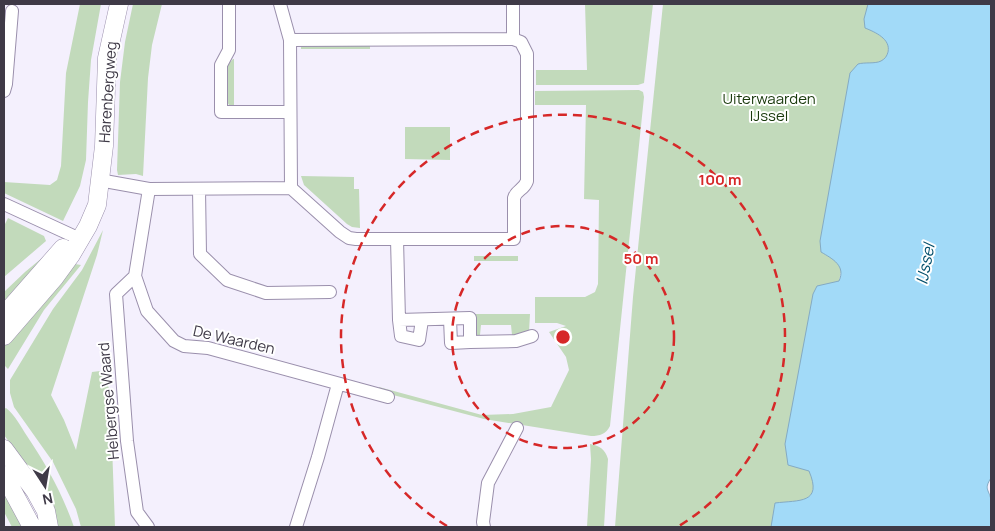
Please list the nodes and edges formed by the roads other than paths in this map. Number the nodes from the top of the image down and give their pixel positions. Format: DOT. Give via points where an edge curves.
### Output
graph roads {
  1 [pos="118,4"];
  2 [pos="229,4"];
  3 [pos="280,4"];
  4 [pos="513,4"];
  5 [pos="11,9"];
  6 [pos="513,39"];
  7 [pos="290,40"];
  8 [pos="4,91"];
  9 [pos="290,112"];
  10 [pos="100,180"];
  11 [pos="291,188"];
  12 [pos="149,189"];
  13 [pos="199,189"];
  14 [pos="4,204"];
  15 [pos="76,236"];
  16 [pos="397,239"];
  17 [pos="135,276"];
  18 [pos="330,292"];
  19 [pos="4,315"];
  20 [pos="450,319"];
  21 [pos="399,320"];
  22 [pos="422,320"];
  23 [pos="4,336"];
  24 [pos="532,336"];
  25 [pos="470,342"];
  26 [pos="338,384"];
  27 [pos="388,397"];
  28 [pos="517,428"];
  29 [pos="4,449"];
  30 [pos="4,475"];
  31 [pos="32,527"];
  32 [pos="48,527"];
  33 [pos="148,527"];
  34 [pos="296,527"];
  35 [pos="484,527"];
  1 -- 10 [label="street, Harenbergweg" via="107,58"];
  2 -- 9 [label="street" via="229,50 221,65 221,112"];
  3 -- 7 [label="street"];
  4 -- 6 [label="street"];
  5 -- 8 [label="street"];
  6 -- 7 [label="street"];
  6 -- 16 [label="street" via="521,42 527,54 527,181 514,198 514,239"];
  7 -- 9 [label="street"];
  9 -- 11 [label="street"];
  10 -- 12 [label="street"];
  10 -- 15 [label="street, Harenbergweg"];
  11 -- 13 [label="street"];
  11 -- 16 [label="street" via="349,238"];
  12 -- 13 [label="street"];
  12 -- 17 [label="street, De Waarden"];
  13 -- 18 [label="street" via="200,254 227,280 266,293"];
  14 -- 15 [label="street"];
  15 -- 19 [label="street, Harenbergweg"];
  15 -- 23 [label="street, Harenbergweg" via="55,277"];
  16 -- 21 [label="street"];
  17 -- 26 [label="street, De Waarden" via="147,311 174,341"];
  17 -- 33 [label="street, Helbergse Waard" via="116,294 127,441 137,512"];
  20 -- 22 [label="street"];
  20 -- 25 [label="street" via="451,343"];
  20 -- 25 [label="street" via="470,318"];
  21 -- 22 [label="street"];
  21 -- 22 [label="street" via="401,336 419,340"];
  24 -- 25 [label="street" via="516,341"];
  26 -- 27 [label="street, De Waarden"];
  26 -- 34 [label="street"];
  28 -- 35 [label="street" via="488,483"];
  29 -- 32 [label="street" via="35,491 46,512"];
  30 -- 31 [label="street"];
}
